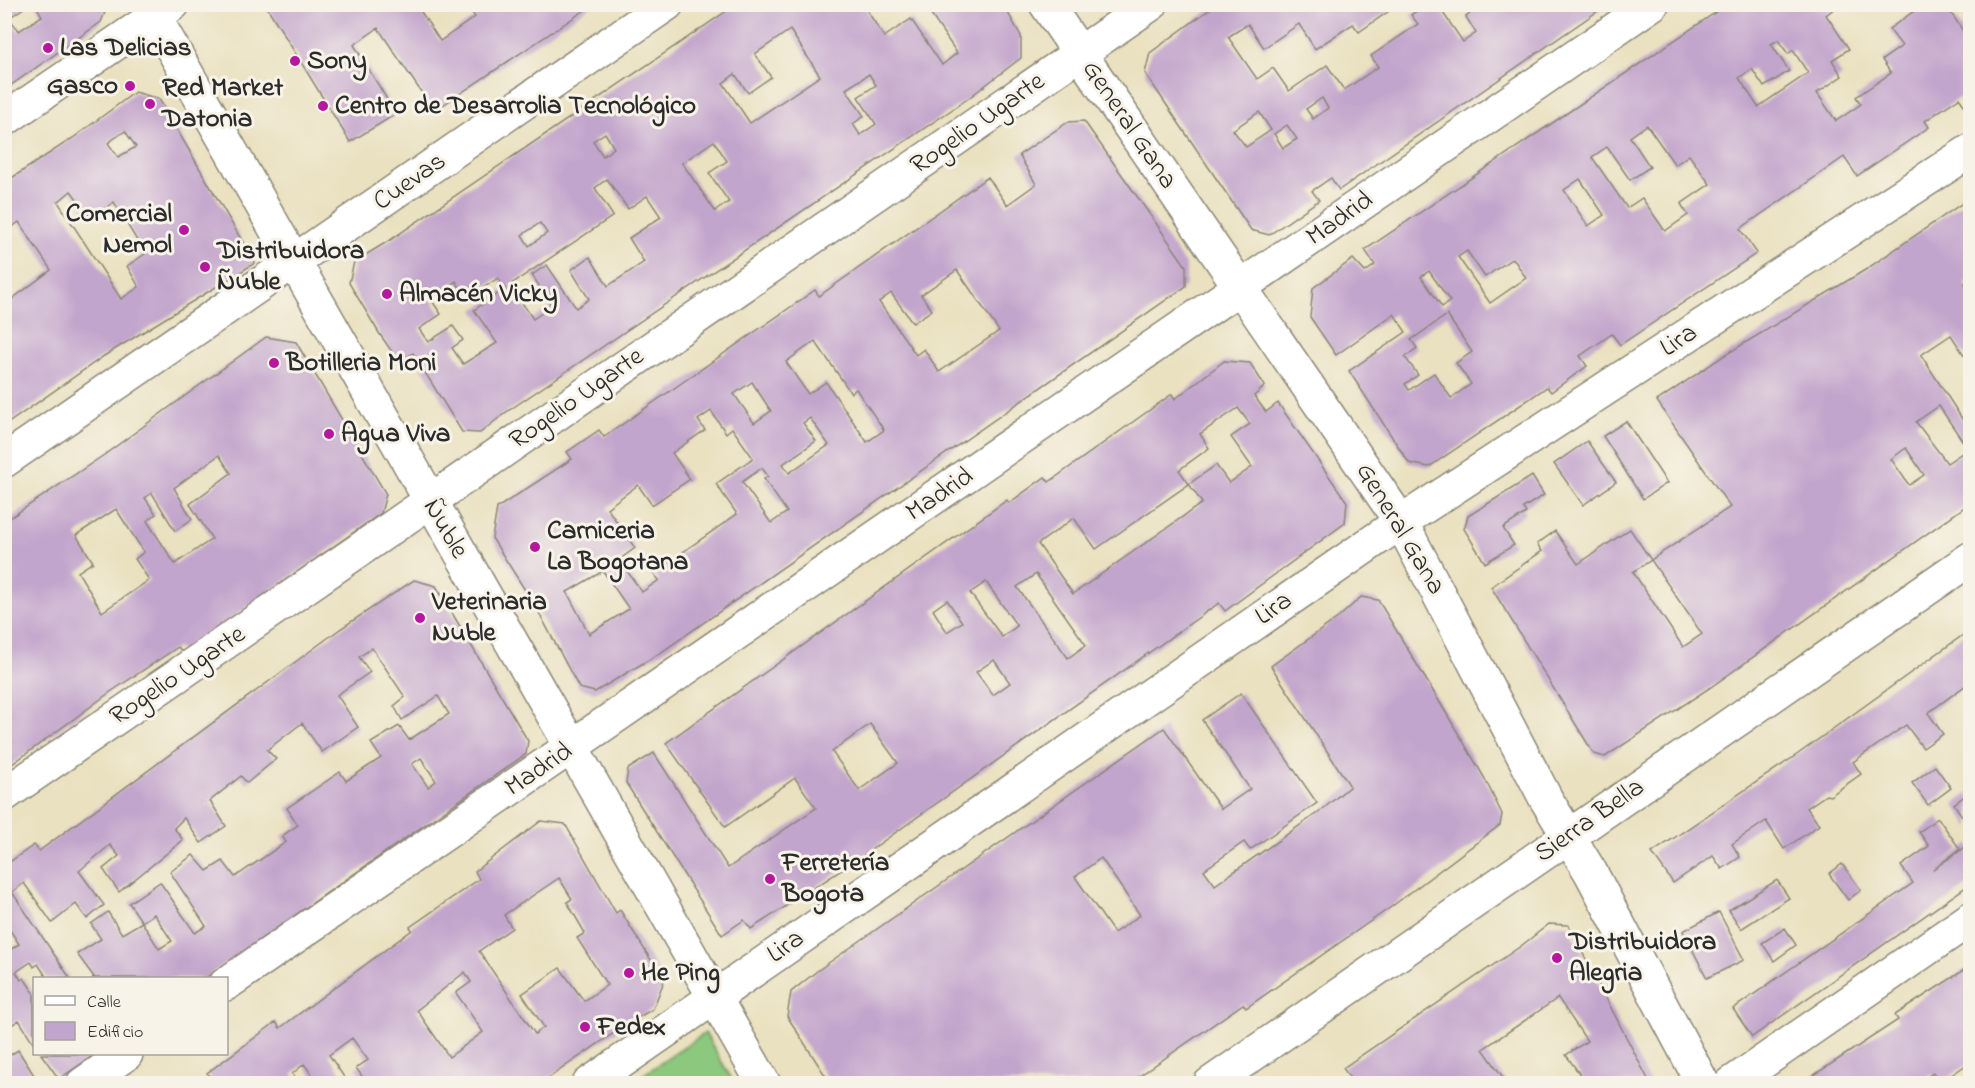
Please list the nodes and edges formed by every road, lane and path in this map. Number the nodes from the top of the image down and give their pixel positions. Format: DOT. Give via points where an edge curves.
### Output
graph roads {
  1 [pos="667,4"];
  2 [pos="1046,4"];
  3 [pos="1151,4"];
  4 [pos="1652,4"];
  5 [pos="158,9"];
  6 [pos="1079,53"];
  7 [pos="4,120"];
  8 [pos="1971,151"];
  9 [pos="294,262"];
  10 [pos="1240,288"];
  11 [pos="4,461"];
  12 [pos="429,502"];
  13 [pos="1401,522"];
  14 [pos="1971,559"];
  15 [pos="570,749"];
  16 [pos="4,795"];
  17 [pos="1569,836"];
  18 [pos="1971,919"];
  19 [pos="228,983"];
  20 [pos="714,997"];
  21 [pos="123,1055"];
  22 [pos="83,1083"];
  23 [pos="589,1083"];
  24 [pos="764,1083"];
  25 [pos="1210,1083"];
  26 [pos="1703,1083"];
  27 [pos="1731,1083"];
  1 -- 9 [label="street, Cuevas"];
  2 -- 6 [label="street, General Gana"];
  3 -- 6 [label="street, Rogelio Ugarte"];
  4 -- 10 [label="street, Madrid"];
  5 -- 7 [label="street"];
  5 -- 9 [label="street, Ñuble"];
  6 -- 10 [label="street, General Gana"];
  6 -- 12 [label="street, Rogelio Ugarte"];
  8 -- 13 [label="street, Lira"];
  9 -- 11 [label="street, Cuevas"];
  9 -- 12 [label="street, Ñuble"];
  10 -- 13 [label="street, General Gana"];
  10 -- 15 [label="street, Madrid"];
  12 -- 15 [label="street, Ñuble"];
  12 -- 16 [label="street, Rogelio Ugarte"];
  13 -- 17 [label="street, General Gana"];
  13 -- 20 [label="street, Lira"];
  14 -- 17 [label="street, Sierra Bella"];
  15 -- 19 [label="street, Madrid"];
  15 -- 20 [label="street, Ñuble"];
  17 -- 25 [label="street, Sierra Bella"];
  17 -- 26 [label="street, General Gana"];
  18 -- 27 [label="street"];
  20 -- 23 [label="street, Lira"];
  20 -- 24 [label="street, Ñuble"];
  21 -- 22 [label="street"];
}
